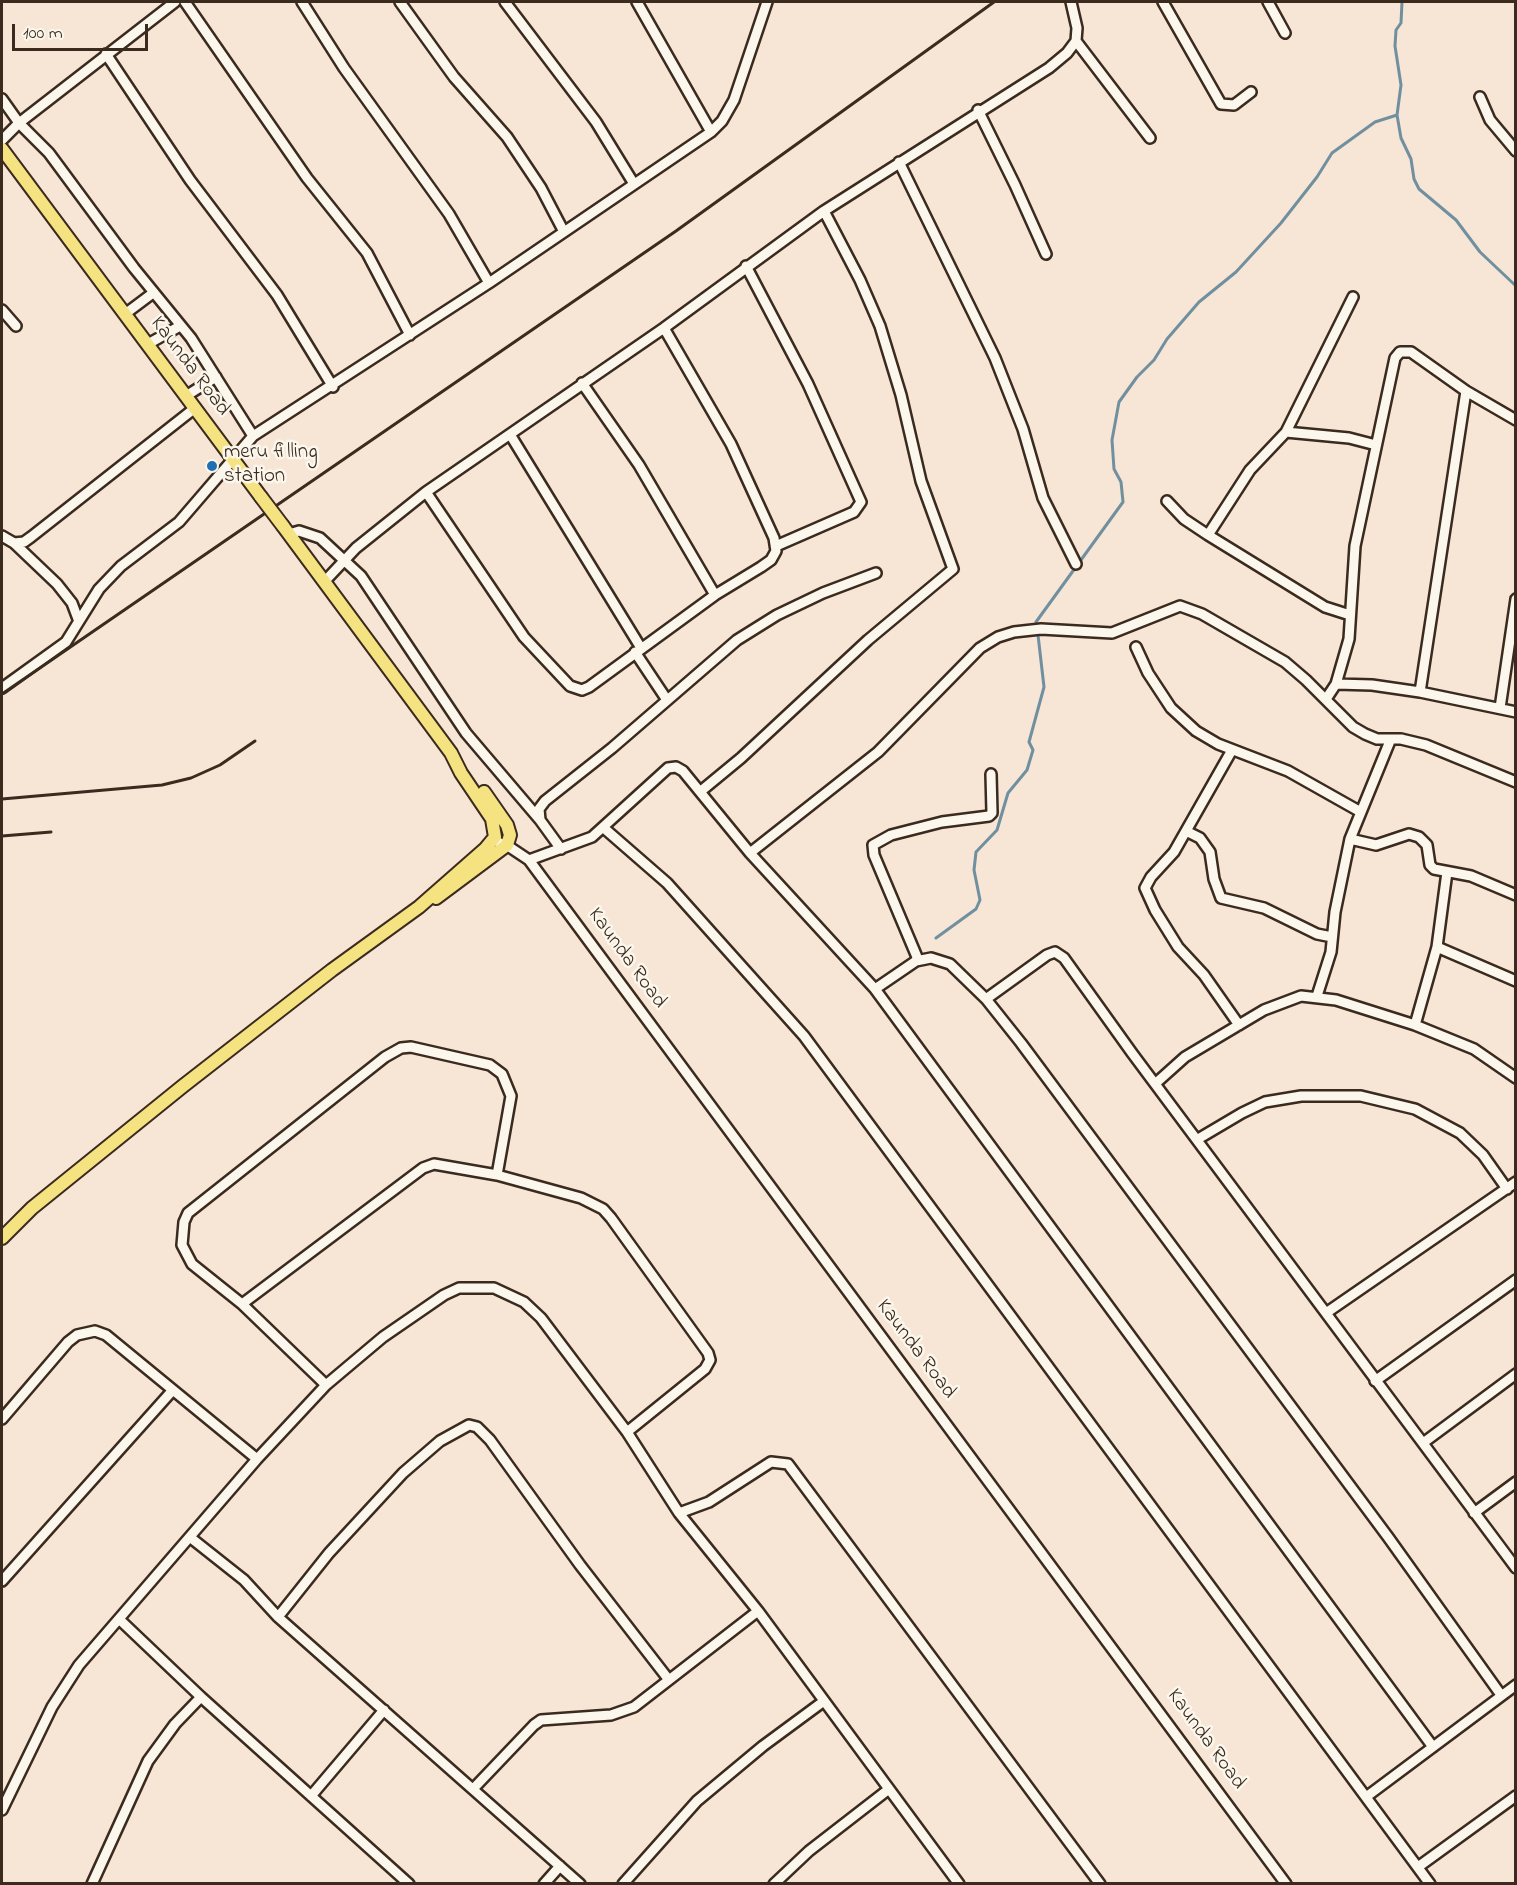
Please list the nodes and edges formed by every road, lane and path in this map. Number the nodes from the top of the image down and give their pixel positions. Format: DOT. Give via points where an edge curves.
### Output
graph roads {
  1 [pos="175,2"];
  2 [pos="185,2"];
  3 [pos="302,2"];
  4 [pos="400,2"];
  5 [pos="505,2"];
  6 [pos="637,2"];
  7 [pos="767,2"];
  8 [pos="1071,2"];
  9 [pos="1163,2"];
  10 [pos="1268,2"];
  11 [pos="1285,33"];
  12 [pos="1076,41"];
  13 [pos="106,54"];
  14 [pos="1251,92"];
  15 [pos="1480,97"];
  16 [pos="2,99"];
  17 [pos="978,110"];
  18 [pos="19,123"];
  19 [pos="711,132"];
  20 [pos="1150,138"];
  21 [pos="2,140"];
  22 [pos="2,149"];
  23 [pos="1515,151"];
  24 [pos="899,162"];
  25 [pos="634,184"];
  26 [pos="824,211"];
  27 [pos="564,232"];
  28 [pos="1046,254"];
  29 [pos="746,266"];
  30 [pos="489,283"];
  31 [pos="153,293"];
  32 [pos="1353,297"];
  33 [pos="2,310"];
  34 [pos="126,314"];
  35 [pos="16,326"];
  36 [pos="180,326"];
  37 [pos="664,328"];
  38 [pos="410,335"];
  39 [pos="148,344"];
  40 [pos="216,376"];
  41 [pos="582,383"];
  42 [pos="333,387"];
  43 [pos="1466,390"];
  44 [pos="186,396"];
  45 [pos="195,408"];
  46 [pos="1515,420"];
  47 [pos="1286,432"];
  48 [pos="253,436"];
  49 [pos="510,436"];
  50 [pos="1376,445"];
  51 [pos="234,459"];
  52 [pos="426,492"];
  53 [pos="1167,501"];
  54 [pos="286,530"];
  55 [pos="1208,535"];
  56 [pos="2,536"];
  57 [pos="14,543"];
  58 [pos="776,546"];
  59 [pos="345,561"];
  60 [pos="1076,564"];
  61 [pos="876,573"];
  62 [pos="324,582"];
  63 [pos="715,595"];
  64 [pos="1515,599"];
  65 [pos="1350,615"];
  66 [pos="78,619"];
  67 [pos="1136,647"];
  68 [pos="638,650"];
  69 [pos="1336,684"];
  70 [pos="2,688"];
  71 [pos="1420,692"];
  72 [pos="1326,699"];
  73 [pos="667,700"];
  74 [pos="1500,708"];
  75 [pos="1515,712"];
  76 [pos="1390,741"];
  77 [pos="1232,750"];
  78 [pos="451,753"];
  79 [pos="991,774"];
  80 [pos="1515,782"];
  81 [pos="701,791"];
  82 [pos="1359,812"];
  83 [pos="540,820"];
  84 [pos="605,829"];
  85 [pos="1186,831"];
  86 [pos="1350,839"];
  87 [pos="507,845"];
  88 [pos="491,849"];
  89 [pos="561,849"];
  90 [pos="750,853"];
  91 [pos="529,860"];
  92 [pos="1447,872"];
  93 [pos="1515,895"];
  94 [pos="1332,937"];
  95 [pos="1437,947"];
  96 [pos="916,961"];
  97 [pos="1515,981"];
  98 [pos="875,989"];
  99 [pos="1317,996"];
  100 [pos="986,999"];
  101 [pos="1239,1025"];
  102 [pos="1415,1025"];
  103 [pos="1515,1078"];
  104 [pos="1156,1083"];
  105 [pos="1198,1139"];
  106 [pos="497,1175"];
  107 [pos="1515,1182"];
  108 [pos="1507,1189"];
  109 [pos="2,1238"];
  110 [pos="1515,1280"];
  111 [pos="242,1304"];
  112 [pos="1326,1313"];
  113 [pos="1515,1374"];
  114 [pos="1375,1381"];
  115 [pos="326,1385"];
  116 [pos="171,1391"];
  117 [pos="2,1419"];
  118 [pos="627,1432"];
  119 [pos="1423,1443"];
  120 [pos="257,1459"];
  121 [pos="1515,1482"];
  122 [pos="679,1513"];
  123 [pos="1474,1513"];
  124 [pos="191,1538"];
  125 [pos="1515,1568"];
  126 [pos="2,1581"];
  127 [pos="758,1611"];
  128 [pos="278,1617"];
  129 [pos="119,1619"];
  130 [pos="669,1680"];
  131 [pos="1515,1685"];
  132 [pos="1501,1695"];
  133 [pos="201,1697"];
  134 [pos="824,1701"];
  135 [pos="384,1710"];
  136 [pos="1433,1747"];
  137 [pos="473,1789"];
  138 [pos="889,1789"];
  139 [pos="311,1796"];
  140 [pos="1515,1796"];
  141 [pos="1366,1797"];
  142 [pos="2,1810"];
  143 [pos="560,1866"];
  144 [pos="1418,1867"];
  145 [pos="956,1880"];
  146 [pos="92,1884"];
  147 [pos="409,1884"];
  148 [pos="544,1884"];
  149 [pos="580,1884"];
  150 [pos="623,1884"];
  151 [pos="774,1884"];
  152 [pos="945,1884"];
  153 [pos="1100,1884"];
  154 [pos="1286,1884"];
  155 [pos="1430,1884"];
  1 -- 13 [label="street"];
  2 -- 38 [label="street" via="307,178 367,253"];
  3 -- 30 [label="street" via="363,96 449,214"];
  4 -- 27 [label="street" via="454,77 507,137 542,188"];
  5 -- 25 [label="street" via="596,122"];
  6 -- 19 [label="street"];
  7 -- 19 [label="street" via="734,100"];
  8 -- 12 [label="street"];
  9 -- 14 [label="street" via="1221,104 1234,105"];
  10 -- 11 [label="street"];
  12 -- 17 [label="street" via="1049,68"];
  12 -- 20 [label="street"];
  13 -- 18 [label="street"];
  13 -- 42 [label="street" via="201,196 277,295"];
  15 -- 23 [label="street" via="1490,120"];
  16 -- 18 [label="street"];
  17 -- 24 [label="street"];
  17 -- 28 [label="street"];
  18 -- 21 [label="street"];
  18 -- 31 [label="street" via="50,153"];
  19 -- 25 [label="street"];
  22 -- 34 [label="main road, Kaunda Road"];
  24 -- 26 [label="street"];
  24 -- 60 [label="street" via="995,358 1023,429 1043,498"];
  25 -- 27 [label="street"];
  26 -- 29 [label="street"];
  26 -- 81 [label="street" via="880,326 921,481 952,569"];
  27 -- 30 [label="street"];
  29 -- 37 [label="street"];
  29 -- 58 [label="street" via="808,384 861,502 854,512"];
  30 -- 38 [label="street"];
  31 -- 34 [label="street"];
  31 -- 36 [label="street"];
  32 -- 47 [label="street"];
  33 -- 35 [label="street"];
  34 -- 39 [label="main road, Kaunda Road"];
  36 -- 39 [label="street"];
  36 -- 40 [label="street"];
  37 -- 41 [label="street"];
  37 -- 58 [label="street" via="731,444"];
  38 -- 42 [label="street"];
  39 -- 44 [label="main road, Kaunda Road"];
  40 -- 44 [label="street"];
  40 -- 48 [label="street"];
  41 -- 49 [label="street"];
  41 -- 63 [label="street" via="634,457"];
  42 -- 48 [label="street"];
  43 -- 46 [label="street"];
  43 -- 50 [label="street" via="1411,352 1400,352 1395,358"];
  43 -- 71 [label="street"];
  44 -- 45 [label="main road, Kaunda Road"];
  45 -- 51 [label="main road, Kaunda Road"];
  45 -- 57 [label="street" via="32,537"];
  47 -- 50 [label="street" via="1350,438"];
  47 -- 55 [label="street" via="1250,470"];
  48 -- 51 [label="street"];
  49 -- 52 [label="street"];
  49 -- 68 [label="street"];
  50 -- 65 [label="street" via="1355,546"];
  51 -- 54 [label="main road, Kaunda Road, bridge"];
  51 -- 66 [label="street" via="178,522 120,566"];
  52 -- 59 [label="street" via="394,515"];
  52 -- 68 [label="street" via="524,637 570,686 582,690 589,687"];
  53 -- 55 [label="street" via="1184,519"];
  54 -- 59 [label="street" via="320,538"];
  54 -- 62 [label="main road, Kaunda Road"];
  55 -- 65 [label="street" via="1325,607"];
  56 -- 57 [label="street"];
  57 -- 66 [label="street" via="57,584 72,603"];
  58 -- 63 [label="street" via="771,560"];
  59 -- 62 [label="street"];
  59 -- 83 [label="street" via="361,576 476,746"];
  61 -- 73 [label="street" via="823,593 757,627"];
  62 -- 78 [label="main road, Kaunda Road"];
  63 -- 68 [label="street"];
  64 -- 74 [label="street"];
  65 -- 69 [label="street" via="1349,639"];
  66 -- 70 [label="street" via="66,642"];
  67 -- 77 [label="street" via="1171,708 1196,731"];
  68 -- 73 [label="street"];
  69 -- 71 [label="street"];
  69 -- 72 [label="street"];
  71 -- 74 [label="street"];
  72 -- 76 [label="street" via="1353,727"];
  72 -- 90 [label="street" via="1285,662 1190,608 1168,609 1112,633 1060,629 1014,632 980,648 878,752"];
  73 -- 83 [label="street" via="545,801 539,809"];
  74 -- 75 [label="street"];
  76 -- 80 [label="street" via="1401,739 1426,745"];
  76 -- 82 [label="street"];
  77 -- 82 [label="street" via="1288,771"];
  77 -- 85 [label="street"];
  78 -- 87 [label="main road, Kaunda Road" via="467,768 507,825"];
  78 -- 88 [label="main road, Kaunda Road" via="492,819 496,832"];
  79 -- 96 [label="street" via="993,813 989,816 942,822 891,835 873,845 917,952"];
  81 -- 84 [label="street" via="683,771 672,767"];
  81 -- 90 [label="street"];
  82 -- 86 [label="street"];
  83 -- 89 [label="street"];
  84 -- 89 [label="street"];
  84 -- 141 [label="street" via="667,883 804,1036"];
  85 -- 94 [label="street" via="1200,838 1210,852 1221,898 1264,908 1317,934"];
  85 -- 101 [label="street" via="1145,888 1178,947 1204,975"];
  86 -- 92 [label="street" via="1376,845 1409,834 1419,837 1427,845 1430,865 1438,872"];
  86 -- 94 [label="street"];
  87 -- 88 [label="main road"];
  87 -- 91 [label="street, Kaunda Road"];
  88 -- 109 [label="main road" via="183,1086"];
  89 -- 91 [label="street"];
  90 -- 98 [label="street"];
  91 -- 154 [label="street, Kaunda Road"];
  92 -- 93 [label="street" via="1471,876"];
  92 -- 95 [label="street"];
  94 -- 99 [label="street"];
  95 -- 97 [label="street"];
  95 -- 102 [label="street"];
  96 -- 98 [label="street"];
  96 -- 100 [label="street" via="944,961"];
  98 -- 136 [label="street"];
  99 -- 101 [label="street" via="1284,1001"];
  99 -- 102 [label="street"];
  100 -- 104 [label="street" via="1055,952 1064,958"];
  100 -- 132 [label="street" via="1388,1537"];
  101 -- 104 [label="street" via="1185,1057"];
  102 -- 103 [label="street" via="1474,1049"];
  104 -- 105 [label="street"];
  105 -- 108 [label="street" via="1265,1102 1301,1096 1361,1096 1415,1109 1460,1133 1483,1155"];
  105 -- 112 [label="street"];
  106 -- 111 [label="street" via="434,1164 423,1168"];
  106 -- 111 [label="street" via="511,1096 502,1074 490,1065 411,1047 394,1052 188,1213 182,1245 192,1264"];
  106 -- 118 [label="street" via="581,1198 603,1209 708,1353 710,1360 705,1369"];
  107 -- 108 [label="street"];
  108 -- 112 [label="street"];
  110 -- 114 [label="street"];
  111 -- 115 [label="street"];
  112 -- 114 [label="street"];
  113 -- 119 [label="street"];
  114 -- 119 [label="street"];
  115 -- 118 [label="street" via="383,1337 444,1295 459,1288 494,1288 524,1302 541,1318"];
  115 -- 120 [label="street"];
  116 -- 117 [label="street" via="106,1335 88,1332 68,1342"];
  116 -- 120 [label="street"];
  116 -- 126 [label="street"];
  118 -- 122 [label="street"];
  119 -- 123 [label="street"];
  120 -- 124 [label="street"];
  121 -- 123 [label="street"];
  122 -- 127 [label="street"];
  122 -- 153 [label="street" via="709,1502 771,1462 788,1464"];
  123 -- 125 [label="street"];
  124 -- 128 [label="street" via="244,1580"];
  124 -- 129 [label="street"];
  127 -- 130 [label="street"];
  127 -- 134 [label="street"];
  128 -- 130 [label="street" via="329,1553 403,1473 445,1437 469,1425 477,1427 490,1440"];
  128 -- 135 [label="street"];
  129 -- 133 [label="street"];
  129 -- 142 [label="street" via="63,1687"];
  130 -- 137 [label="street" via="634,1707 611,1715 541,1720"];
  131 -- 132 [label="street"];
  132 -- 136 [label="street"];
  133 -- 139 [label="street"];
  133 -- 146 [label="street" via="148,1761"];
  134 -- 138 [label="street"];
  134 -- 150 [label="street" via="697,1801"];
  135 -- 137 [label="street"];
  135 -- 139 [label="street"];
  136 -- 141 [label="street"];
  137 -- 143 [label="street"];
  138 -- 145 [label="street"];
  138 -- 151 [label="street" via="809,1851"];
  139 -- 147 [label="street"];
  140 -- 144 [label="street"];
  141 -- 144 [label="street"];
  143 -- 148 [label="street"];
  143 -- 149 [label="street"];
  144 -- 155 [label="street"];
  145 -- 152 [label="street"];
}
